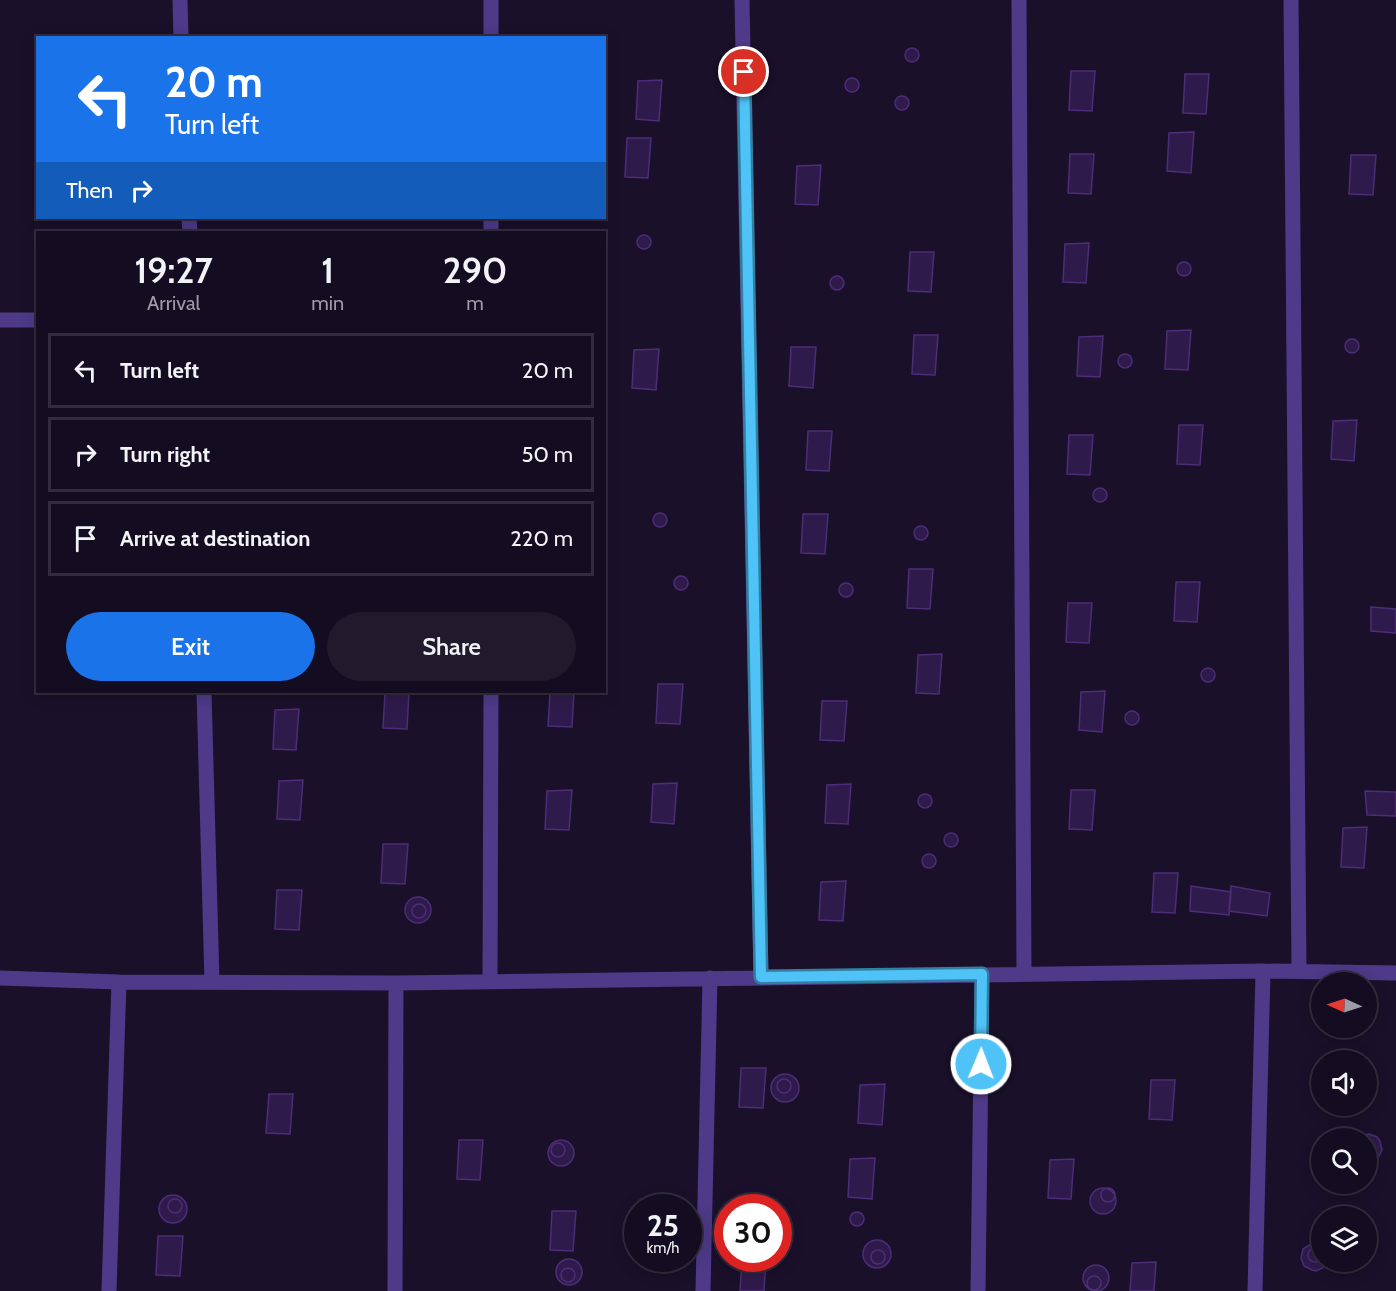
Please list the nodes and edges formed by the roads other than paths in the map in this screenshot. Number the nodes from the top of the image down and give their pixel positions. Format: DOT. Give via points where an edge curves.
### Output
graph roads {
  1 [pos="180,0"];
  2 [pos="491,0"];
  3 [pos="742,0"];
  4 [pos="1019,0"];
  5 [pos="1291,0"];
  6 [pos="181,36"];
  7 [pos="491,36"];
  8 [pos="0,320"];
  9 [pos="36,320"];
  10 [pos="204,693"];
  11 [pos="490,693"];
  12 [pos="1263,971"];
  13 [pos="1299,971"];
  14 [pos="1024,973"];
  15 [pos="1396,973"];
  16 [pos="982,974"];
  17 [pos="761,977"];
  18 [pos="0,978"];
  19 [pos="710,978"];
  20 [pos="490,981"];
  21 [pos="119,982"];
  22 [pos="212,982"];
  23 [pos="396,983"];
  24 [pos="109,1291"];
  25 [pos="395,1291"];
  26 [pos="703,1291"];
  27 [pos="978,1291"];
  28 [pos="1255,1291"];
  1 -- 6 [label="street"];
  2 -- 7 [label="street"];
  3 -- 17 [label="street"];
  4 -- 14 [label="street"];
  5 -- 13 [label="street"];
  8 -- 9 [label="street"];
  10 -- 22 [label="street"];
  11 -- 20 [label="street"];
  12 -- 13 [label="street"];
  12 -- 14 [label="street"];
  12 -- 28 [label="street"];
  13 -- 15 [label="street"];
  14 -- 16 [label="street"];
  16 -- 17 [label="street"];
  16 -- 27 [label="street"];
  17 -- 19 [label="street"];
  18 -- 21 [label="street"];
  19 -- 20 [label="street"];
  19 -- 26 [label="street"];
  20 -- 23 [label="street"];
  21 -- 22 [label="street"];
  21 -- 24 [label="street"];
  22 -- 23 [label="street"];
  23 -- 25 [label="street"];
}
